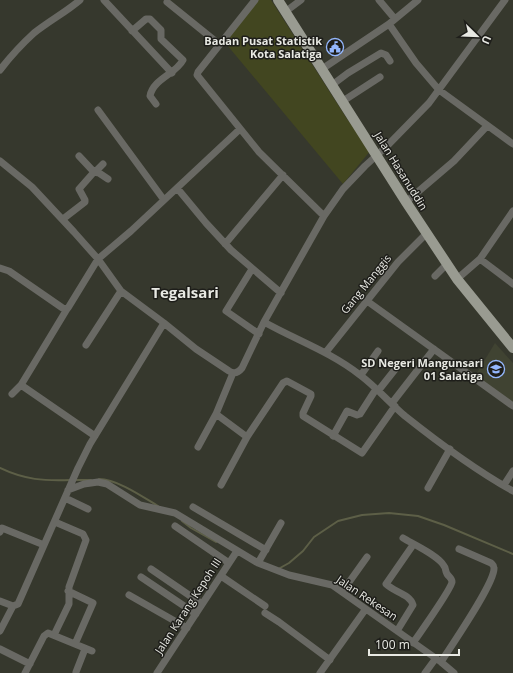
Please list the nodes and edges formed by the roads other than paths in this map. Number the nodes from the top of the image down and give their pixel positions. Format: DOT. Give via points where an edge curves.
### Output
graph roads {
  1 [pos="80,0"];
  2 [pos="104,0"];
  3 [pos="255,0"];
  4 [pos="278,0"];
  5 [pos="301,0"];
  6 [pos="378,0"];
  7 [pos="418,0"];
  8 [pos="505,0"];
  9 [pos="167,2"];
  10 [pos="285,12"];
  11 [pos="392,22"];
  12 [pos="132,31"];
  13 [pos="219,44"];
  14 [pos="390,61"];
  15 [pos="322,69"];
  16 [pos="0,70"];
  17 [pos="172,73"];
  18 [pos="380,77"];
  19 [pos="332,85"];
  20 [pos="439,90"];
  21 [pos="342,101"];
  22 [pos="156,104"];
  23 [pos="98,110"];
  24 [pos="487,126"];
  25 [pos="240,129"];
  26 [pos="513,144"];
  27 [pos="79,156"];
  28 [pos="377,156"];
  29 [pos="0,161"];
  30 [pos="103,164"];
  31 [pos="95,172"];
  32 [pos="283,175"];
  33 [pos="108,179"];
  34 [pos="177,188"];
  35 [pos="164,200"];
  36 [pos="406,202"];
  37 [pos="513,211"];
  38 [pos="324,216"];
  39 [pos="63,219"];
  40 [pos="427,233"];
  41 [pos="225,244"];
  42 [pos="98,259"];
  43 [pos="480,259"];
  44 [pos="447,264"];
  45 [pos="0,268"];
  46 [pos="252,269"];
  47 [pos="435,276"];
  48 [pos="457,279"];
  49 [pos="513,284"];
  50 [pos="121,291"];
  51 [pos="280,293"];
  52 [pos="367,301"];
  53 [pos="67,309"];
  54 [pos="264,322"];
  55 [pos="164,323"];
  56 [pos="259,334"];
  57 [pos="86,346"];
  58 [pos="513,348"];
  59 [pos="434,350"];
  60 [pos="378,351"];
  61 [pos="326,352"];
  62 [pos="397,367"];
  63 [pos="233,373"];
  64 [pos="361,375"];
  65 [pos="21,385"];
  66 [pos="377,390"];
  67 [pos="12,394"];
  68 [pos="394,405"];
  69 [pos="513,406"];
  70 [pos="216,414"];
  71 [pos="95,436"];
  72 [pos="333,436"];
  73 [pos="247,437"];
  74 [pos="198,447"];
  75 [pos="450,449"];
  76 [pos="513,471"];
  77 [pos="221,485"];
  78 [pos="504,486"];
  79 [pos="69,488"];
  80 [pos="428,488"];
  81 [pos="513,491"];
  82 [pos="65,498"];
  83 [pos="193,507"];
  84 [pos="88,509"];
  85 [pos="55,522"];
  86 [pos="280,523"];
  87 [pos="175,526"];
  88 [pos="0,532"];
  89 [pos="403,538"];
  90 [pos="413,545"];
  91 [pos="44,546"];
  92 [pos="459,549"];
  93 [pos="266,550"];
  94 [pos="236,553"];
  95 [pos="367,557"];
  96 [pos="229,563"];
  97 [pos="258,563"];
  98 [pos="151,569"];
  99 [pos="221,576"];
  100 [pos="141,578"];
  101 [pos="68,591"];
  102 [pos="342,592"];
  103 [pos="129,596"];
  104 [pos="0,601"];
  105 [pos="202,604"];
  106 [pos="13,606"];
  107 [pos="366,610"];
  108 [pos="196,614"];
  109 [pos="187,628"];
  110 [pos="0,631"];
  111 [pos="397,631"];
  112 [pos="54,635"];
  113 [pos="414,643"];
  114 [pos="75,644"];
  115 [pos="0,649"];
  116 [pos="330,660"];
  117 [pos="438,660"];
  118 [pos="30,664"];
  119 [pos="76,672"];
  120 [pos="25,673"];
  121 [pos="158,673"];
  122 [pos="320,673"];
  123 [pos="425,673"];
  124 [pos="454,673"];
  1 -- 16 [label="street" via="35,33"];
  2 -- 12 [label="street"];
  3 -- 13 [label="street"];
  4 -- 10 [label="main road, Jalan Hasanuddin"];
  5 -- 10 [label="street"];
  6 -- 11 [label="street"];
  7 -- 11 [label="street"];
  8 -- 20 [label="street"];
  9 -- 13 [label="street"];
  10 -- 15 [label="main road, Jalan Hasanuddin"];
  11 -- 15 [label="street"];
  11 -- 20 [label="street" via="416,63"];
  12 -- 17 [label="street"];
  12 -- 17 [label="street" via="146,19 150,19 161,30 161,39 183,60"];
  13 -- 25 [label="street" via="197,75"];
  14 -- 19 [label="street" via="381,53"];
  15 -- 19 [label="main road, Jalan Hasanuddin"];
  17 -- 22 [label="street" via="161,79 150,93"];
  18 -- 21 [label="street"];
  19 -- 21 [label="main road, Jalan Hasanuddin"];
  20 -- 24 [label="street"];
  20 -- 28 [label="street"];
  21 -- 28 [label="main road, Jalan Hasanuddin"];
  23 -- 35 [label="street"];
  24 -- 26 [label="street"];
  24 -- 36 [label="street" via="454,161"];
  25 -- 32 [label="street"];
  25 -- 34 [label="street"];
  27 -- 31 [label="street"];
  28 -- 36 [label="main road, Jalan Hasanuddin"];
  28 -- 38 [label="street" via="343,190"];
  29 -- 39 [label="street" via="32,187"];
  30 -- 31 [label="street"];
  31 -- 33 [label="street"];
  31 -- 39 [label="street" via="79,189 85,202"];
  32 -- 38 [label="street"];
  32 -- 41 [label="street"];
  34 -- 35 [label="street"];
  34 -- 41 [label="street"];
  35 -- 42 [label="street"];
  36 -- 40 [label="main road, Jalan Hasanuddin"];
  37 -- 43 [label="street"];
  38 -- 51 [label="street"];
  39 -- 42 [label="street"];
  40 -- 44 [label="main road, Jalan Hasanuddin"];
  40 -- 52 [label="street, Gang Manggis" via="398,262"];
  41 -- 46 [label="street"];
  42 -- 50 [label="street"];
  42 -- 53 [label="street"];
  43 -- 48 [label="street"];
  43 -- 49 [label="street"];
  44 -- 47 [label="street"];
  44 -- 48 [label="main road, Jalan Hasanuddin"];
  45 -- 53 [label="street" via="9,271"];
  46 -- 51 [label="street"];
  46 -- 56 [label="street" via="226,311"];
  48 -- 58 [label="main road, Jalan Hasanuddin"];
  50 -- 55 [label="street"];
  50 -- 57 [label="street"];
  51 -- 54 [label="street"];
  52 -- 59 [label="street"];
  52 -- 61 [label="street, Gang Manggis"];
  53 -- 65 [label="street"];
  54 -- 56 [label="street"];
  54 -- 61 [label="street"];
  55 -- 63 [label="street" via="196,350"];
  55 -- 71 [label="street"];
  56 -- 63 [label="street" via="242,368 239,372"];
  59 -- 68 [label="street"];
  59 -- 69 [label="street"];
  60 -- 64 [label="street"];
  61 -- 64 [label="street"];
  62 -- 66 [label="street"];
  63 -- 70 [label="street"];
  64 -- 66 [label="street"];
  65 -- 67 [label="street"];
  65 -- 71 [label="street"];
  66 -- 68 [label="street"];
  66 -- 72 [label="street" via="360,414 347,411"];
  68 -- 72 [label="street" via="363,453"];
  68 -- 75 [label="street"];
  70 -- 73 [label="street"];
  70 -- 74 [label="street"];
  71 -- 79 [label="street"];
  72 -- 73 [label="street" via="303,416 312,396 287,381 283,383"];
  73 -- 77 [label="street"];
  75 -- 78 [label="street"];
  75 -- 80 [label="street"];
  76 -- 78 [label="street"];
  78 -- 81 [label="street"];
  79 -- 82 [label="street"];
  79 -- 94 [label="street, Jalan Rekesan" via="98,482 107,484 140,506 175,513 190,521"];
  82 -- 84 [label="street"];
  82 -- 85 [label="street"];
  83 -- 93 [label="street"];
  85 -- 91 [label="street"];
  85 -- 101 [label="street" via="86,537"];
  86 -- 93 [label="street"];
  87 -- 96 [label="street"];
  88 -- 91 [label="street" via="2,528"];
  89 -- 90 [label="street"];
  90 -- 111 [label="street" via="386,584 413,603"];
  90 -- 113 [label="street" via="442,563 452,582"];
  91 -- 106 [label="street" via="19,603"];
  92 -- 117 [label="street" via="491,563 494,570 473,613"];
  93 -- 97 [label="street"];
  94 -- 96 [label="street, Jalan Karang Kepoh III"];
  94 -- 97 [label="street, Jalan Rekesan"];
  95 -- 102 [label="street"];
  96 -- 99 [label="street, Jalan Karang Kepoh III"];
  97 -- 102 [label="street, Jalan Rekesan" via="289,575 332,585"];
  98 -- 105 [label="street"];
  99 -- 105 [label="street, Jalan Karang Kepoh III"];
  99 -- 116 [label="street"];
  100 -- 108 [label="street"];
  101 -- 112 [label="street" via="69,604"];
  101 -- 114 [label="street" via="92,601 93,604"];
  102 -- 107 [label="street, Jalan Rekesan"];
  103 -- 109 [label="street"];
  104 -- 106 [label="street"];
  105 -- 108 [label="street, Jalan Karang Kepoh III"];
  106 -- 110 [label="street"];
  107 -- 111 [label="street, Jalan Rekesan"];
  107 -- 116 [label="street"];
  108 -- 109 [label="street, Jalan Karang Kepoh III"];
  109 -- 121 [label="street, Jalan Karang Kepoh III"];
  111 -- 113 [label="street, Jalan Rekesan"];
  112 -- 114 [label="street"];
  112 -- 118 [label="street" via="46,634"];
  113 -- 117 [label="street, Jalan Rekesan"];
  114 -- 119 [label="street" via="89,650"];
  115 -- 118 [label="street"];
  116 -- 122 [label="street"];
  117 -- 123 [label="street"];
  117 -- 124 [label="street, Jalan Rekesan"];
  118 -- 120 [label="street"];
}
